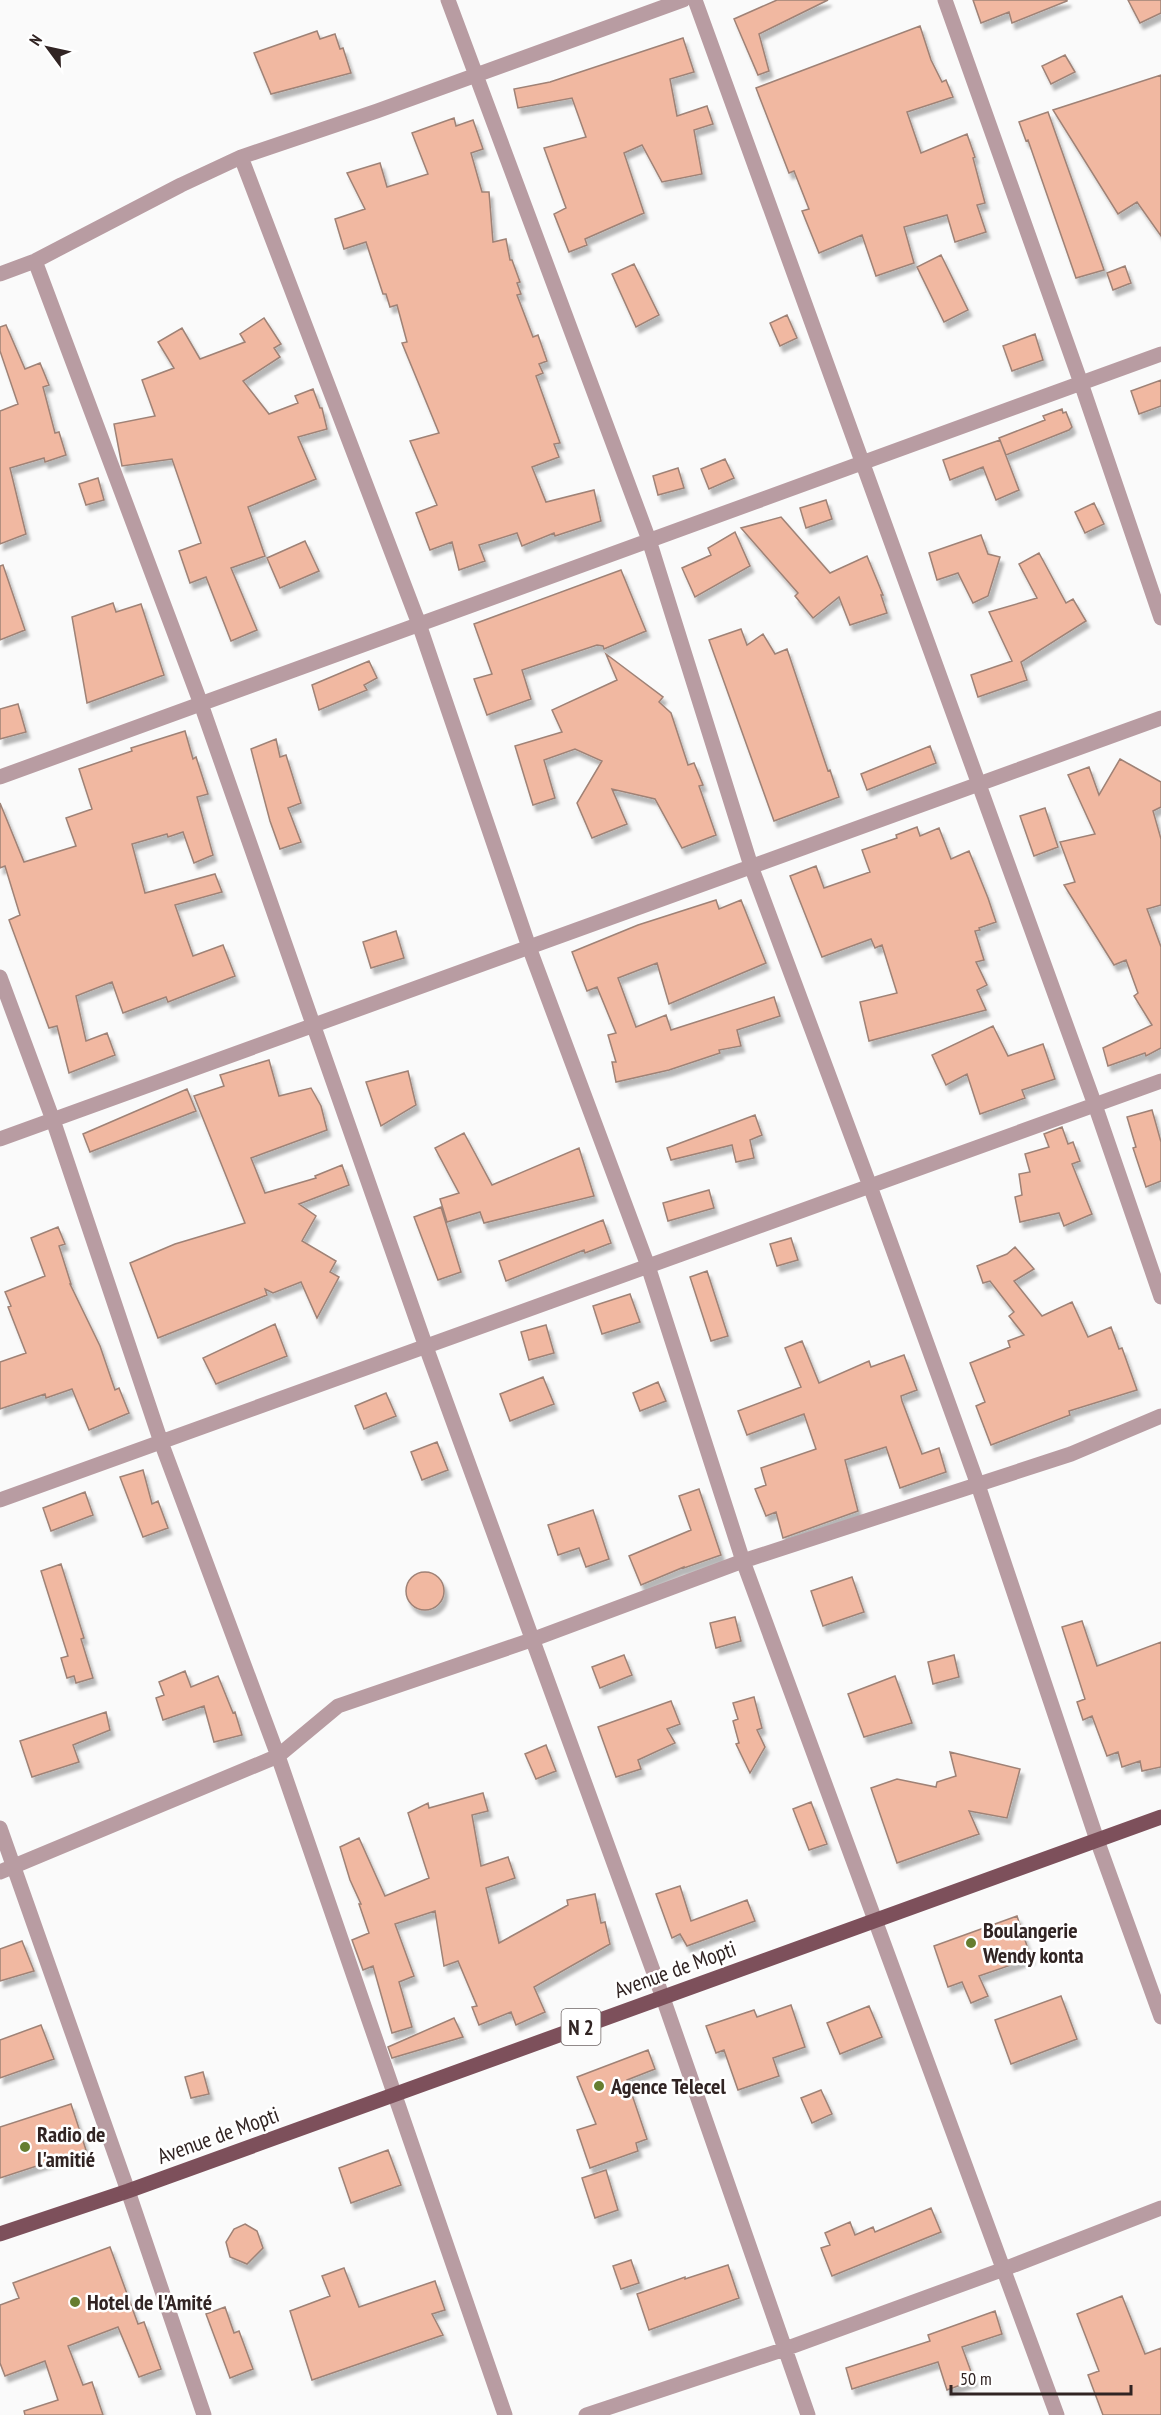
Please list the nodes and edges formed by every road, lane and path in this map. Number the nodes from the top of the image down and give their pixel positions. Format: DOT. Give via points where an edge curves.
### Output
graph roads {
  1 [pos="448,0"];
  2 [pos="683,0"];
  3 [pos="695,0"];
  4 [pos="945,0"];
  5 [pos="475,76"];
  6 [pos="241,157"];
  7 [pos="35,261"];
  8 [pos="0,274"];
  9 [pos="1161,354"];
  10 [pos="1081,383"];
  11 [pos="861,463"];
  12 [pos="649,540"];
  13 [pos="1161,618"];
  14 [pos="419,624"];
  15 [pos="201,704"];
  16 [pos="1161,718"];
  17 [pos="0,777"];
  18 [pos="979,784"];
  19 [pos="751,866"];
  20 [pos="530,947"];
  21 [pos="0,977"];
  22 [pos="312,1026"];
  23 [pos="1161,1081"];
  24 [pos="1095,1105"];
  25 [pos="53,1120"];
  26 [pos="0,1139"];
  27 [pos="870,1186"];
  28 [pos="648,1266"];
  29 [pos="1161,1297"];
  30 [pos="426,1347"];
  31 [pos="1161,1416"];
  32 [pos="161,1442"];
  33 [pos="978,1485"];
  34 [pos="0,1500"];
  35 [pos="743,1561"];
  36 [pos="534,1639"];
  37 [pos="278,1756"];
  38 [pos="1161,1817"];
  39 [pos="0,1828"];
  40 [pos="1097,1840"];
  41 [pos="7,1870"];
  42 [pos="875,1920"];
  43 [pos="663,1998"];
  44 [pos="1161,2017"];
  45 [pos="395,2095"];
  46 [pos="128,2191"];
  47 [pos="1161,2208"];
  48 [pos="0,2234"];
  49 [pos="1004,2269"];
  50 [pos="784,2349"];
  51 [pos="204,2415"];
  52 [pos="505,2415"];
  53 [pos="586,2415"];
  54 [pos="808,2415"];
  55 [pos="1057,2415"];
  1 -- 5 [label="street"];
  2 -- 5 [label="street"];
  3 -- 11 [label="street"];
  4 -- 10 [label="street"];
  5 -- 6 [label="street"];
  5 -- 12 [label="street"];
  6 -- 7 [label="street"];
  6 -- 14 [label="street"];
  7 -- 8 [label="street"];
  7 -- 15 [label="street"];
  9 -- 10 [label="street"];
  10 -- 11 [label="street"];
  10 -- 13 [label="street"];
  11 -- 12 [label="street"];
  11 -- 18 [label="street"];
  12 -- 14 [label="street"];
  12 -- 19 [label="street"];
  14 -- 15 [label="street"];
  14 -- 20 [label="street"];
  15 -- 17 [label="street"];
  15 -- 22 [label="street"];
  16 -- 18 [label="street"];
  18 -- 19 [label="street"];
  18 -- 24 [label="street"];
  19 -- 20 [label="street"];
  19 -- 27 [label="street"];
  20 -- 22 [label="street"];
  20 -- 28 [label="street"];
  21 -- 25 [label="street"];
  22 -- 25 [label="street"];
  22 -- 30 [label="street"];
  23 -- 24 [label="street"];
  24 -- 27 [label="street"];
  24 -- 29 [label="street"];
  25 -- 26 [label="street"];
  25 -- 32 [label="street"];
  27 -- 28 [label="street"];
  27 -- 33 [label="street"];
  28 -- 30 [label="street"];
  28 -- 35 [label="street"];
  30 -- 32 [label="street"];
  30 -- 36 [label="street"];
  31 -- 33 [label="street" via="1071,1454"];
  32 -- 34 [label="street"];
  32 -- 37 [label="street"];
  33 -- 35 [label="street"];
  33 -- 40 [label="street"];
  35 -- 36 [label="street"];
  35 -- 42 [label="street"];
  36 -- 37 [label="street" via="338,1706"];
  36 -- 43 [label="street"];
  37 -- 41 [label="street"];
  37 -- 45 [label="street"];
  38 -- 40 [label="main road, Avenue de Mopti / N 2"];
  39 -- 41 [label="street"];
  40 -- 42 [label="main road, Avenue de Mopti / N 2"];
  40 -- 44 [label="street"];
  41 -- 46 [label="street"];
  42 -- 43 [label="main road, Avenue de Mopti / N 2"];
  42 -- 49 [label="street"];
  43 -- 45 [label="main road, Avenue de Mopti / N 2"];
  43 -- 50 [label="street"];
  45 -- 46 [label="main road, Avenue de Mopti / N 2"];
  45 -- 52 [label="street"];
  46 -- 48 [label="main road, Avenue de Mopti / N 2"];
  46 -- 51 [label="street"];
  47 -- 49 [label="street"];
  49 -- 50 [label="street"];
  49 -- 55 [label="street"];
  50 -- 53 [label="street"];
  50 -- 54 [label="street"];
}
